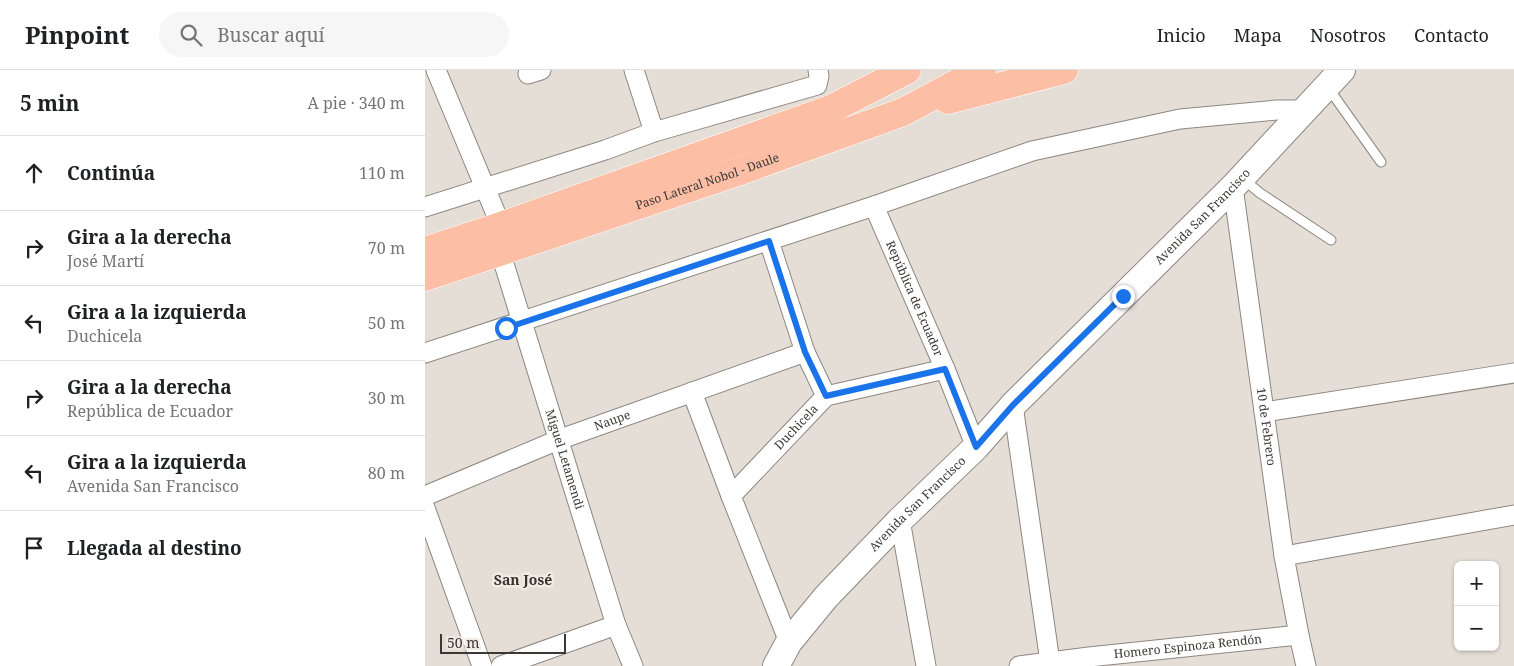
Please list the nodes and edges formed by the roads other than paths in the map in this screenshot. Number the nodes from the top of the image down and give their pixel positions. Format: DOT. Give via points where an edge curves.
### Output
graph roads {
  1 [pos="436,70"];
  2 [pos="634,70"];
  3 [pos="907,70"];
  4 [pos="982,70"];
  5 [pos="1064,70"];
  6 [pos="818,73"];
  7 [pos="1334,78"];
  8 [pos="1303,110"];
  9 [pos="903,112"];
  10 [pos="655,132"];
  11 [pos="1381,162"];
  12 [pos="1237,182"];
  13 [pos="485,188"];
  14 [pos="874,206"];
  15 [pos="425,207"];
  16 [pos="501,238"];
  17 [pos="1331,240"];
  18 [pos="769,241"];
  19 [pos="425,250"];
  20 [pos="425,277"];
  21 [pos="522,322"];
  22 [pos="805,352"];
  23 [pos="425,353"];
  24 [pos="945,369"];
  25 [pos="1514,373"];
  26 [pos="692,392"];
  27 [pos="826,396"];
  28 [pos="1013,405"];
  29 [pos="1264,412"];
  30 [pos="558,440"];
  31 [pos="976,447"];
  32 [pos="425,496"];
  33 [pos="732,500"];
  34 [pos="425,508"];
  35 [pos="1514,516"];
  36 [pos="900,520"];
  37 [pos="1284,556"];
  38 [pos="616,625"];
  39 [pos="1299,635"];
  40 [pos="789,642"];
  41 [pos="1090,661"];
  42 [pos="1050,662"];
  43 [pos="482,666"];
  44 [pos="501,666"];
  45 [pos="633,666"];
  46 [pos="776,666"];
  47 [pos="926,666"];
  48 [pos="1019,666"];
  49 [pos="1306,666"];
  1 -- 13 [label="street, Miguel Letamendi"];
  2 -- 10 [label="street"];
  3 -- 16 [label="main road, Paso Lateral Nobol - Daule" via="831,109"];
  4 -- 9 [label="main road, Paso Lateral Nobol - Daule"];
  5 -- 9 [label="main road"];
  6 -- 10 [label="street" via="817,85"];
  7 -- 8 [label="street, Avenida San Francisco"];
  7 -- 11 [label="lane" via="1343,108"];
  8 -- 12 [label="street, Avenida San Francisco"];
  8 -- 14 [label="street" via="1180,119 1032,151"];
  9 -- 16 [label="main road, Paso Lateral Nobol - Daule" via="737,172"];
  10 -- 13 [label="street"];
  12 -- 17 [label="lane" via="1260,193"];
  12 -- 28 [label="street, Avenida San Francisco"];
  12 -- 29 [label="street, 10 de Febrero"];
  13 -- 15 [label="street"];
  13 -- 16 [label="street, Miguel Letamendi"];
  14 -- 18 [label="street"];
  14 -- 24 [label="street, República de Ecuador"];
  16 -- 19 [label="main road, Paso Lateral Nobol - Daule"];
  16 -- 20 [label="main road, Paso Lateral Nobol - Daule"];
  16 -- 21 [label="street, Miguel Letamendi"];
  18 -- 21 [label="street"];
  18 -- 22 [label="street"];
  21 -- 23 [label="street"];
  21 -- 30 [label="street, Miguel Letamendi"];
  22 -- 26 [label="street, Naupe"];
  22 -- 27 [label="street"];
  24 -- 27 [label="street, Duchicela"];
  24 -- 31 [label="street, República de Ecuador"];
  25 -- 29 [label="street"];
  26 -- 30 [label="street, Naupe"];
  26 -- 33 [label="street"];
  27 -- 33 [label="street, Duchicela"];
  28 -- 31 [label="street, Avenida San Francisco"];
  28 -- 42 [label="street"];
  29 -- 37 [label="street, 10 de Febrero"];
  30 -- 32 [label="street, Naupe"];
  30 -- 38 [label="street, Miguel Letamendi"];
  31 -- 36 [label="street, Avenida San Francisco"];
  33 -- 40 [label="street"];
  34 -- 43 [label="street"];
  35 -- 37 [label="street"];
  36 -- 40 [label="street, Avenida San Francisco"];
  36 -- 47 [label="street"];
  37 -- 39 [label="street, 10 de Febrero"];
  38 -- 44 [label="street"];
  38 -- 45 [label="street, Miguel Letamendi"];
  39 -- 41 [label="street, Homero Espinoza Rendón"];
  39 -- 49 [label="street, 10 de Febrero"];
  40 -- 46 [label="street, Avenida San Francisco"];
  41 -- 42 [label="street, Homero Espinoza Rendón"];
  42 -- 48 [label="street, Homero Espinoza Rendón"];
}
